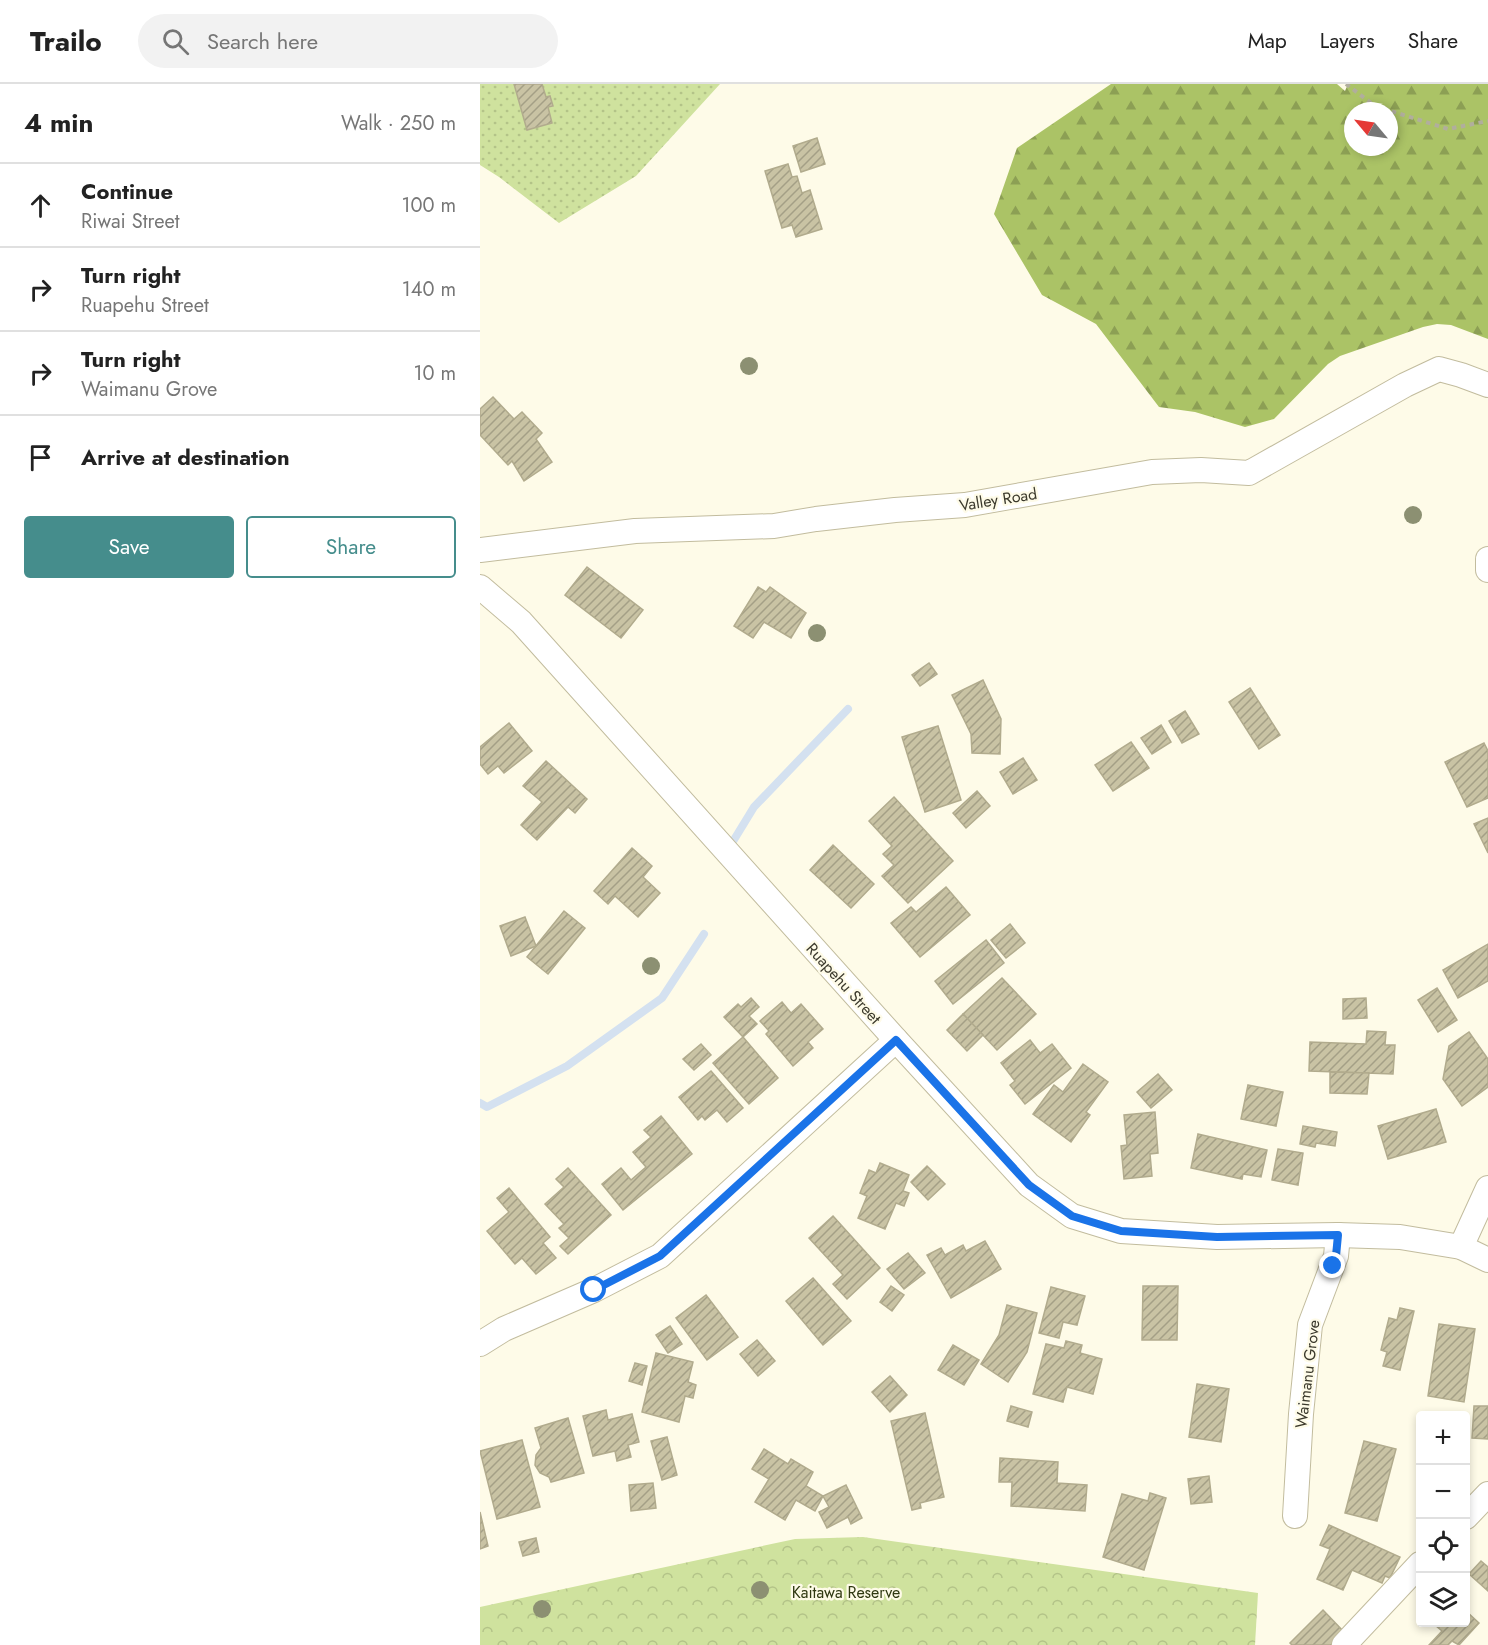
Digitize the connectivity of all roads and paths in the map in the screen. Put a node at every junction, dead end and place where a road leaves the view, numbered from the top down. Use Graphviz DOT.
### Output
graph roads {
  1 [pos="1346,84"];
  2 [pos="1488,121"];
  3 [pos="1488,385"];
  4 [pos="480,550"];
  5 [pos="1488,559"];
  6 [pos="1488,570"];
  7 [pos="480,586"];
  8 [pos="896,1040"];
  9 [pos="1488,1188"];
  10 [pos="1338,1235"];
  11 [pos="1461,1247"];
  12 [pos="1488,1260"];
  13 [pos="480,1344"];
  14 [pos="1488,1494"];
  15 [pos="1470,1513"];
  16 [pos="1295,1516"];
  17 [pos="1416,1568"];
  18 [pos="1344,1645"];
  1 -- 2 [label="path"];
  3 -- 4 [label="street, Valley Road"];
  5 -- 6 [label="street"];
  7 -- 8 [label="street, Ruapehu Street"];
  8 -- 10 [label="street, Ruapehu Street"];
  8 -- 13 [label="street"];
  9 -- 11 [label="street"];
  10 -- 11 [label="street, Ruapehu Street"];
  10 -- 16 [label="street, Waimanu Grove"];
  11 -- 12 [label="street"];
  14 -- 15 [label="street"];
  17 -- 18 [label="street"];
}
